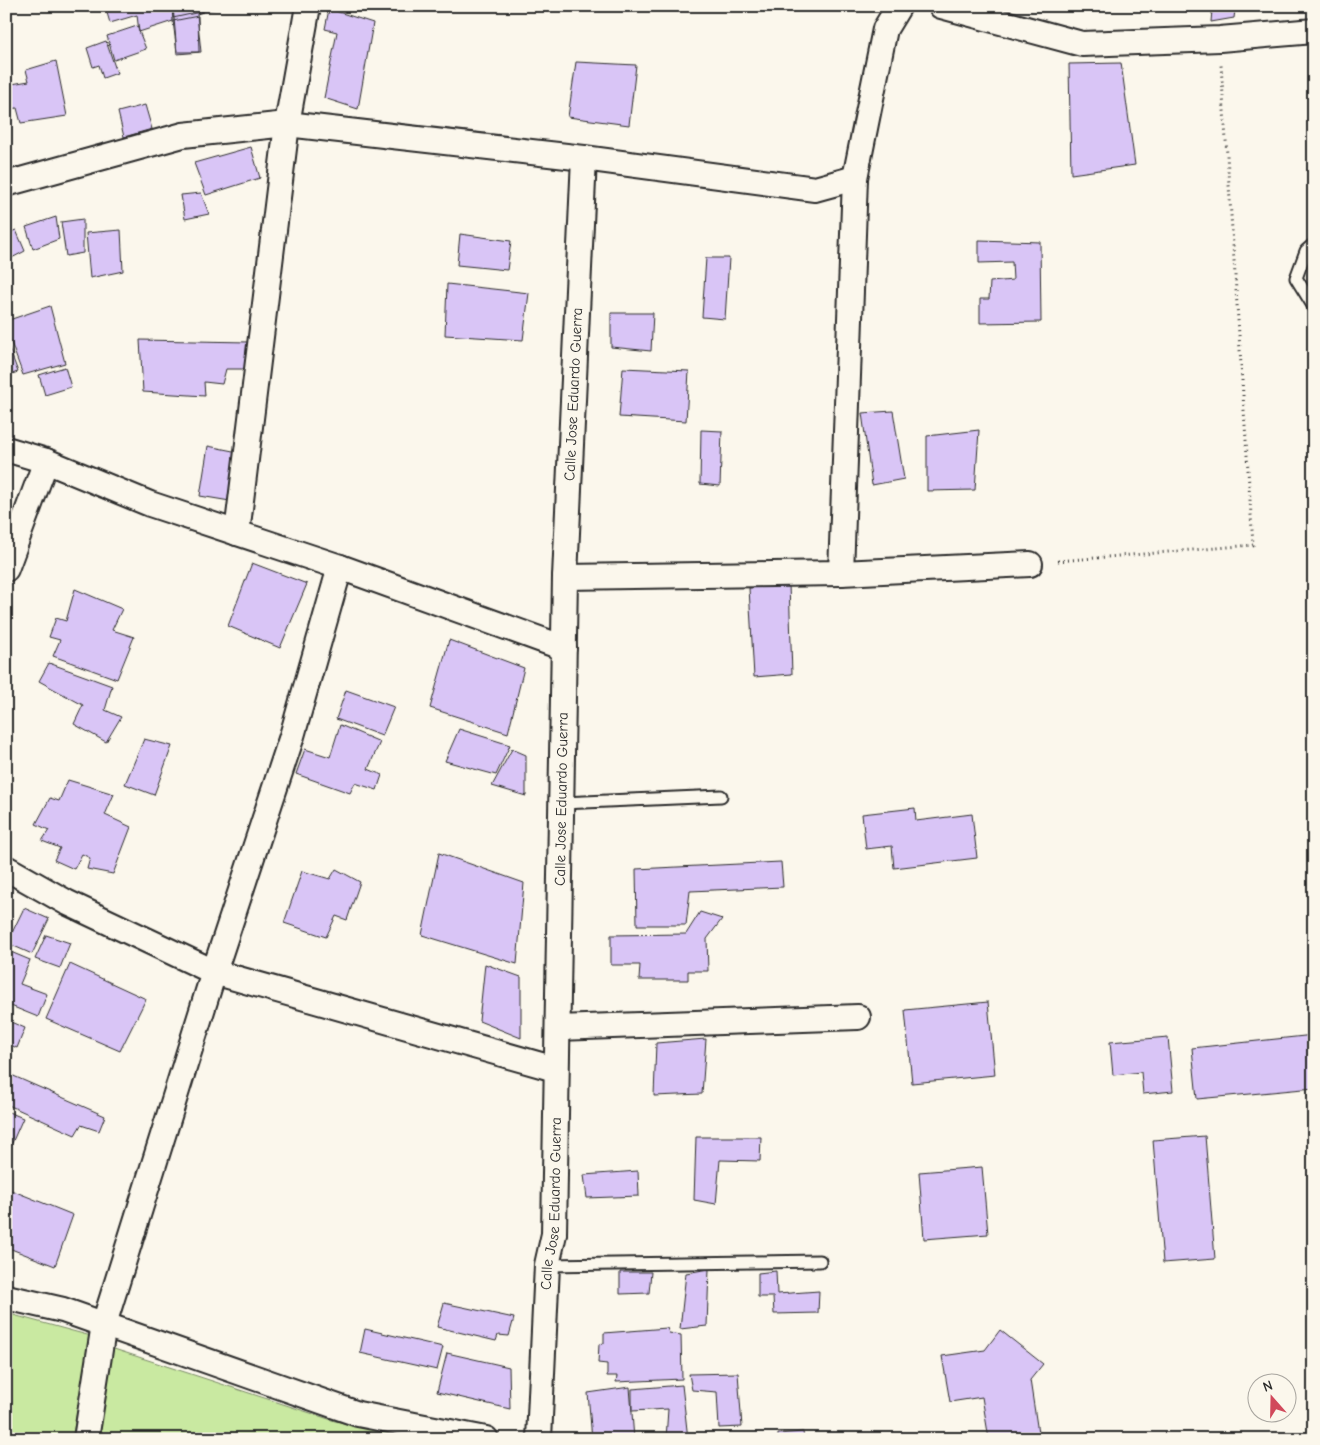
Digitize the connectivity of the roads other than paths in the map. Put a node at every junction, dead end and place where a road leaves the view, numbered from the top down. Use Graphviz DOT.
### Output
graph roads {
  1 [pos="308,6"];
  2 [pos="899,6"];
  3 [pos="941,6"];
  4 [pos="1314,31"];
  5 [pos="287,124"];
  6 [pos="584,158"];
  7 [pos="855,178"];
  8 [pos="6,184"];
  9 [pos="1314,244"];
  10 [pos="1314,307"];
  11 [pos="6,449"];
  12 [pos="46,461"];
  13 [pos="237,533"];
  14 [pos="1030,564"];
  15 [pos="340,567"];
  16 [pos="6,569"];
  17 [pos="841,573"];
  18 [pos="565,577"];
  19 [pos="564,648"];
  20 [pos="721,796"];
  21 [pos="562,803"];
  22 [pos="6,868"];
  23 [pos="214,972"];
  24 [pos="858,1017"];
  25 [pos="558,1028"];
  26 [pos="555,1069"];
  27 [pos="820,1260"];
  28 [pos="547,1265"];
  29 [pos="6,1297"];
  30 [pos="104,1324"];
  31 [pos="86,1439"];
  32 [pos="486,1439"];
  33 [pos="539,1439"];
  1 -- 5 [label="street"];
  2 -- 7 [label="street"];
  3 -- 4 [label="street"];
  5 -- 6 [label="street"];
  5 -- 8 [label="street"];
  5 -- 13 [label="street"];
  6 -- 7 [label="street"];
  6 -- 18 [label="street, Calle Jose Eduardo Guerra"];
  7 -- 17 [label="street"];
  9 -- 10 [label="lane"];
  11 -- 12 [label="street"];
  12 -- 13 [label="street"];
  12 -- 16 [label="street"];
  13 -- 15 [label="street"];
  14 -- 17 [label="street"];
  15 -- 19 [label="street"];
  15 -- 23 [label="street"];
  17 -- 18 [label="street"];
  18 -- 19 [label="street, Calle Jose Eduardo Guerra"];
  19 -- 21 [label="street, Calle Jose Eduardo Guerra"];
  20 -- 21 [label="lane"];
  21 -- 25 [label="street, Calle Jose Eduardo Guerra"];
  22 -- 23 [label="street"];
  23 -- 26 [label="street"];
  23 -- 30 [label="street"];
  24 -- 25 [label="street"];
  25 -- 26 [label="street, Calle Jose Eduardo Guerra"];
  26 -- 28 [label="street, Calle Jose Eduardo Guerra"];
  27 -- 28 [label="lane"];
  28 -- 33 [label="street, Calle Jose Eduardo Guerra"];
  29 -- 30 [label="street"];
  30 -- 31 [label="street"];
  30 -- 32 [label="street"];
}
